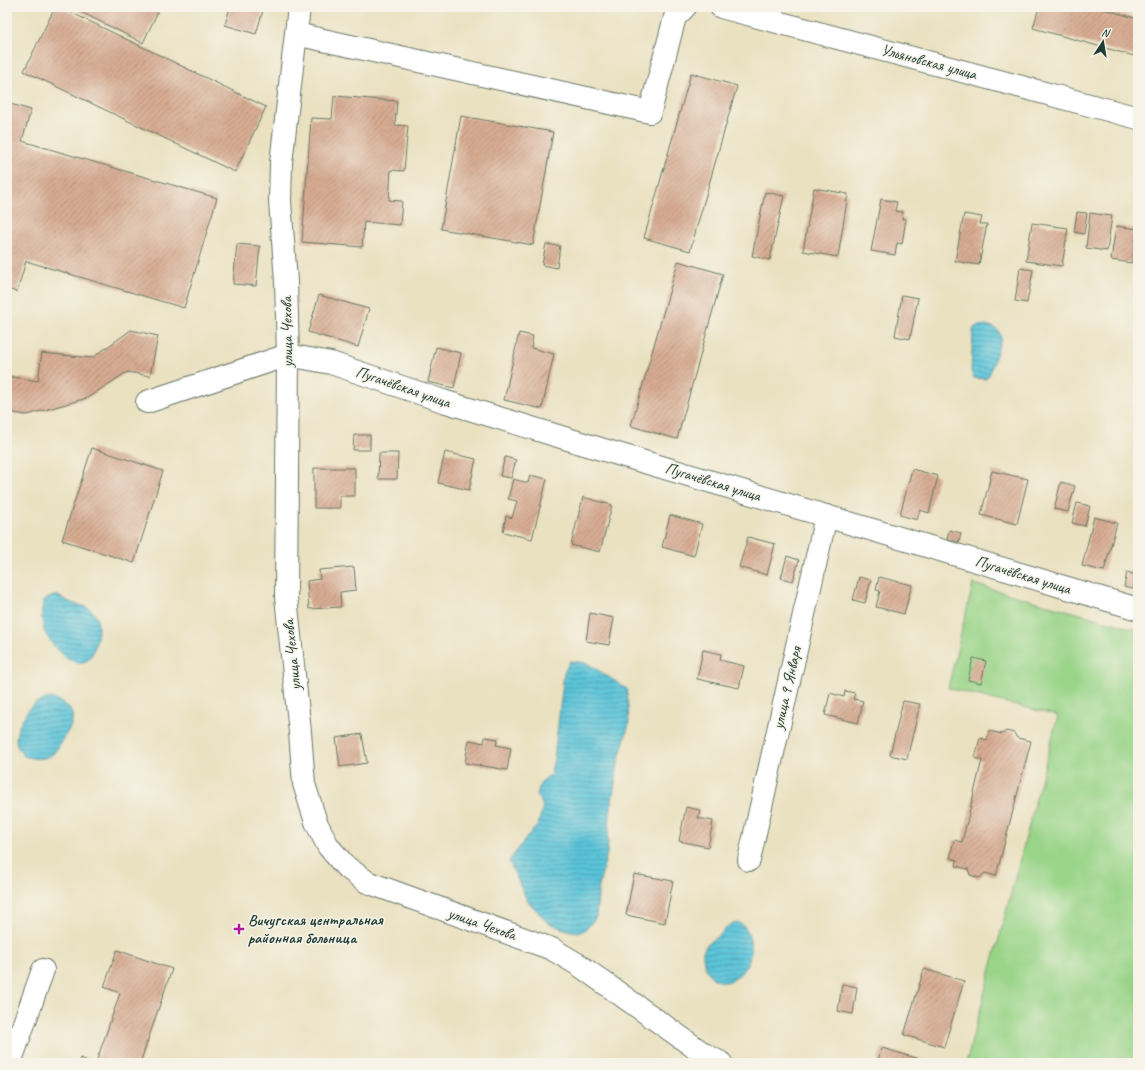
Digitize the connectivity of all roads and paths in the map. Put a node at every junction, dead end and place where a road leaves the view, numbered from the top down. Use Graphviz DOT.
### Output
graph roads {
  1 [pos="299,7"];
  2 [pos="685,7"];
  3 [pos="720,7"];
  4 [pos="296,34"];
  5 [pos="1138,118"];
  6 [pos="288,355"];
  7 [pos="147,402"];
  8 [pos="826,516"];
  9 [pos="1138,609"];
  10 [pos="749,860"];
  11 [pos="43,970"];
  12 [pos="10,1063"];
  13 [pos="721,1063"];
  1 -- 4 [label="street, улица Чехова"];
  2 -- 4 [label="street"];
  3 -- 5 [label="street, Ульяновская улица"];
  4 -- 6 [label="street, улица Чехова"];
  6 -- 7 [label="street"];
  6 -- 8 [label="street, Пугачёвская улица"];
  6 -- 13 [label="street, улица Чехова"];
  8 -- 9 [label="street, Пугачёвская улица"];
  8 -- 10 [label="street, улица 9 Января"];
  11 -- 12 [label="street"];
}
